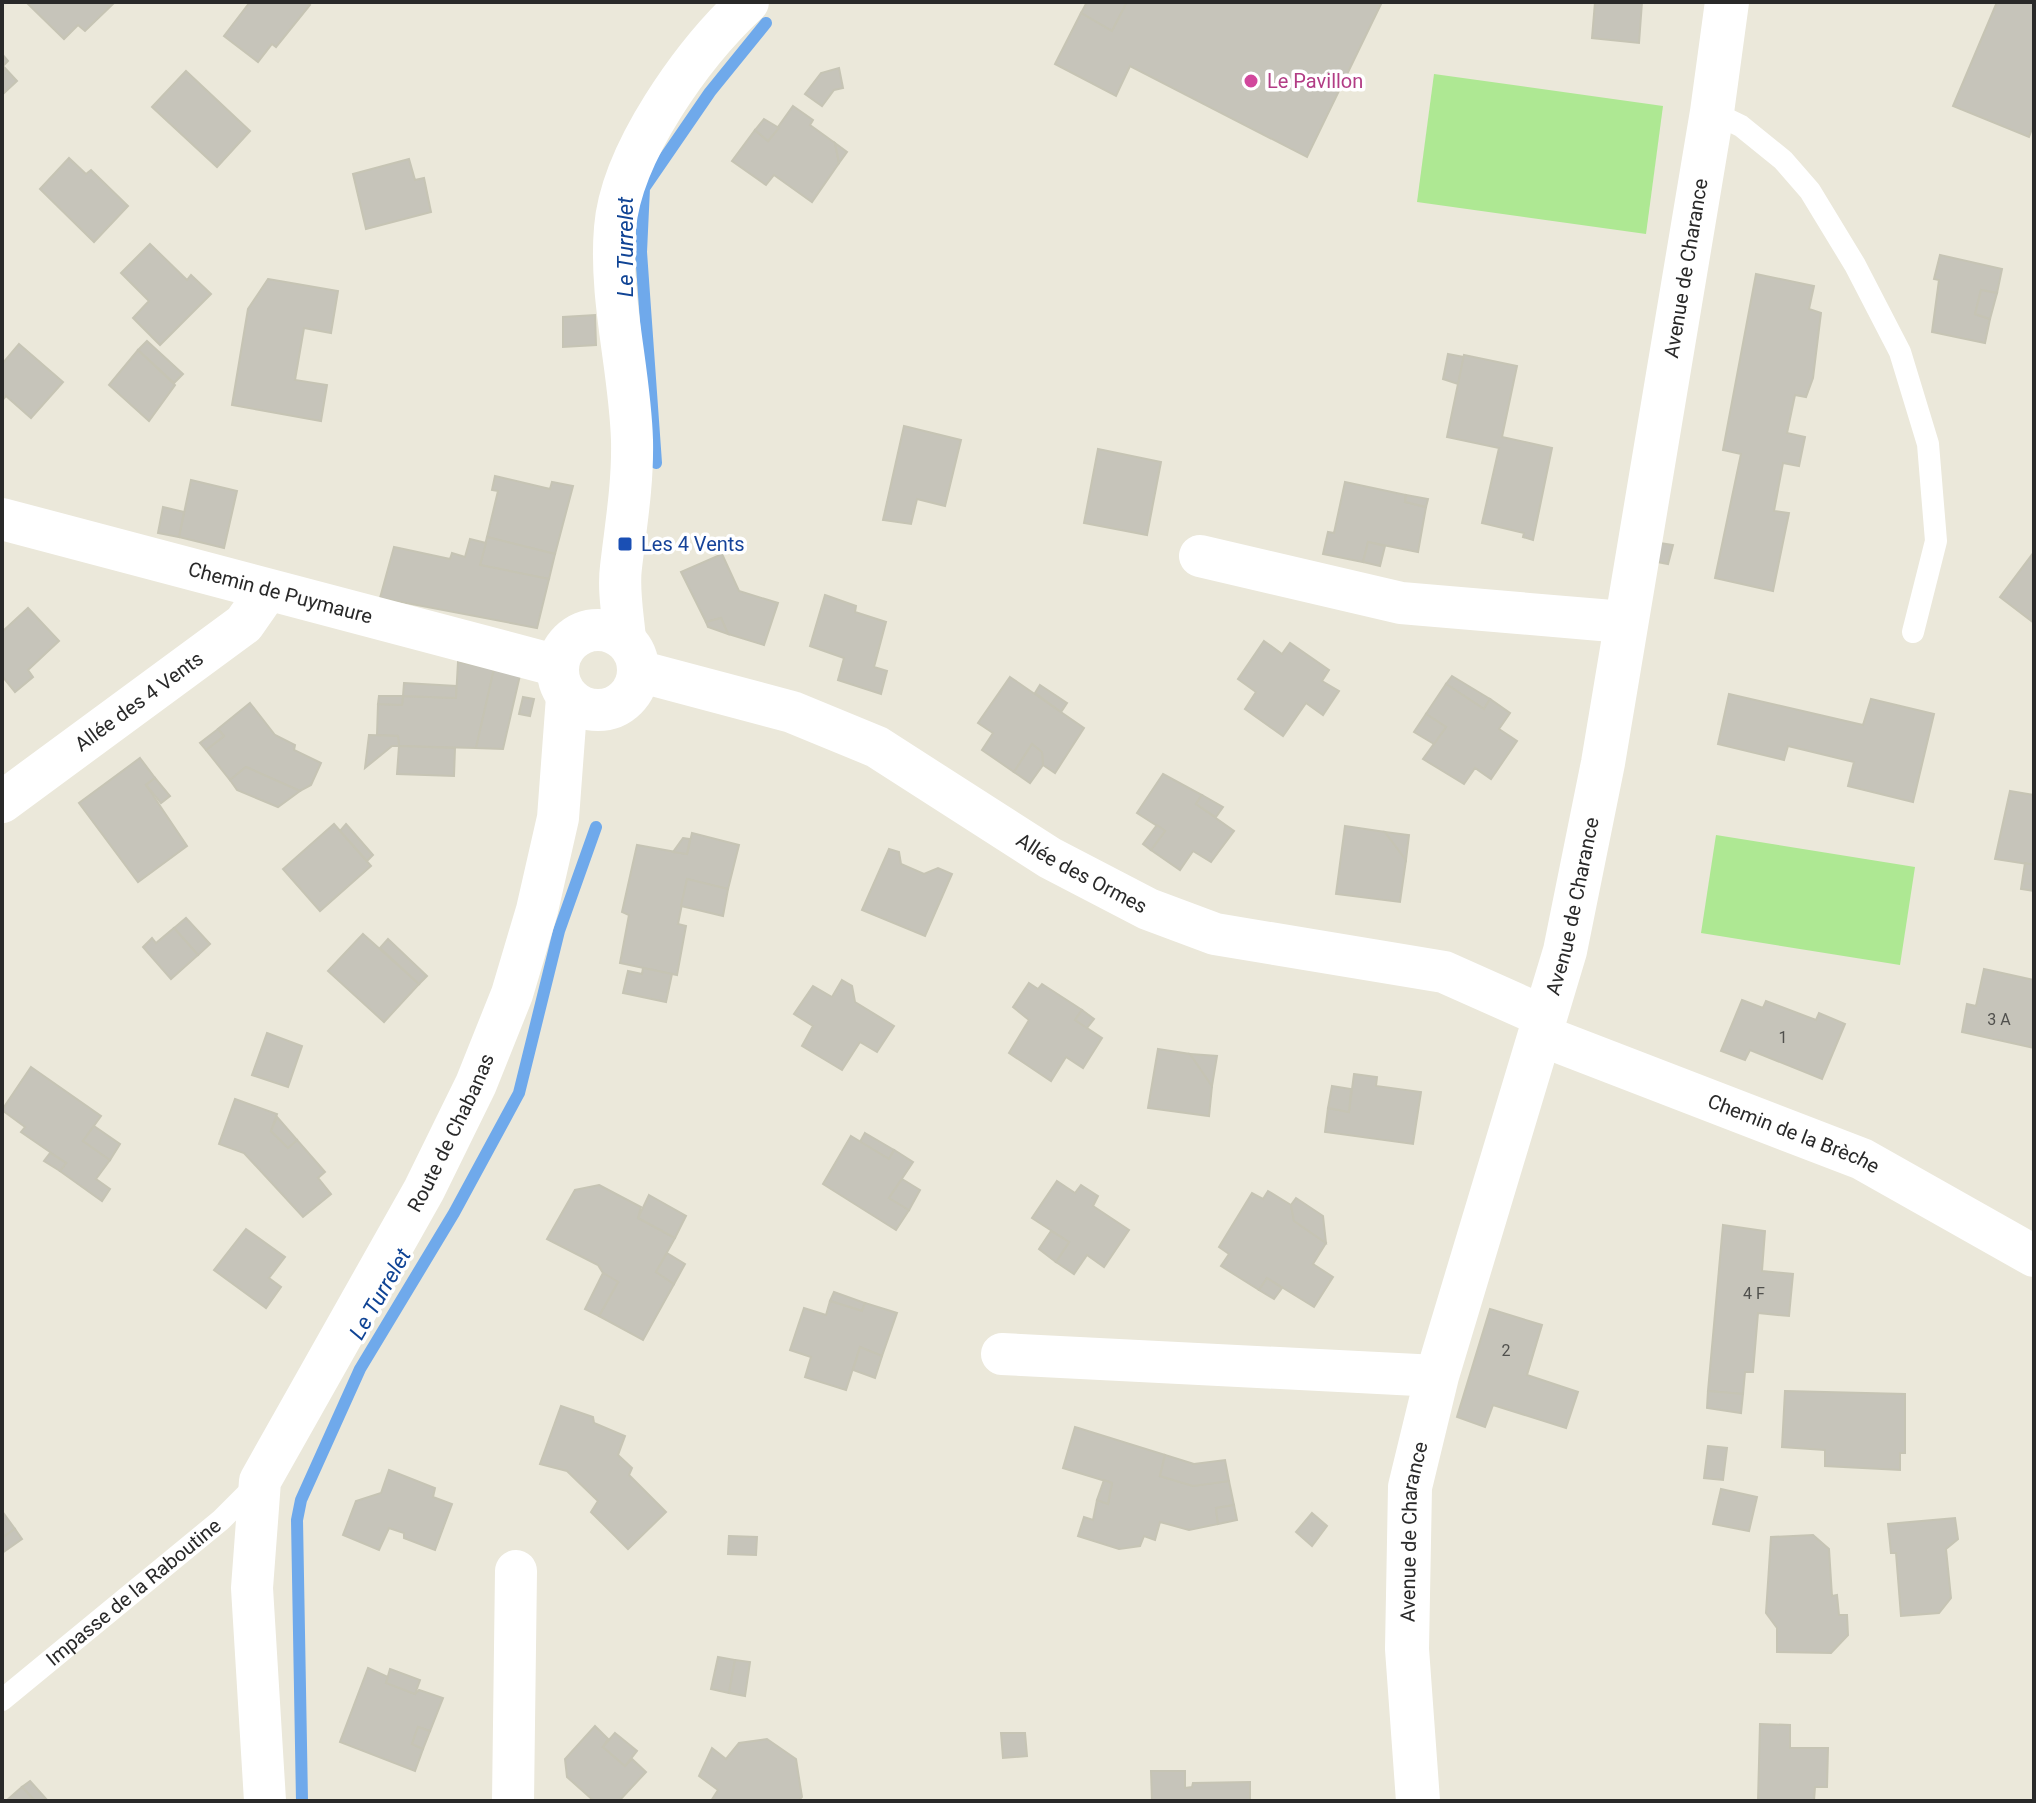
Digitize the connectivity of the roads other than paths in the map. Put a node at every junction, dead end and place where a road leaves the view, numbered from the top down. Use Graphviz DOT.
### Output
graph roads {
  1 [pos="748,2"];
  2 [pos="1727,2"];
  3 [pos="1712,112"];
  4 [pos="2,519"];
  5 [pos="1200,556"];
  6 [pos="267,591"];
  7 [pos="1624,622"];
  8 [pos="1913,632"];
  9 [pos="617,647"];
  10 [pos="576,691"];
  11 [pos="2,802"];
  12 [pos="1543,1026"];
  13 [pos="2034,1256"];
  14 [pos="1002,1354"];
  15 [pos="1437,1376"];
  16 [pos="260,1481"];
  17 [pos="516,1571"];
  18 [pos="2,1700"];
  19 [pos="265,1801"];
  20 [pos="513,1801"];
  21 [pos="1418,1801"];
  1 -- 9 [label="street"];
  2 -- 3 [label="street, Avenue de Charance"];
  3 -- 7 [label="street, Avenue de Charance"];
  3 -- 8 [label="lane"];
  4 -- 6 [label="street, Chemin de Puymaure"];
  5 -- 7 [label="street"];
  6 -- 10 [label="street, Chemin de Puymaure"];
  6 -- 11 [label="street, Allée des 4 Vents"];
  7 -- 12 [label="street, Avenue de Charance"];
  9 -- 10 [label="street"];
  9 -- 10 [label="street"];
  9 -- 12 [label="street, Allée des Ormes"];
  10 -- 16 [label="street, Route de Chabanas"];
  12 -- 13 [label="street, Chemin de la Brèche"];
  12 -- 15 [label="street, Avenue de Charance"];
  14 -- 15 [label="street"];
  15 -- 21 [label="street, Avenue de Charance"];
  16 -- 18 [label="lane, Impasse de la Raboutine"];
  16 -- 19 [label="street, Route de Chabanas"];
  17 -- 20 [label="street"];
}
